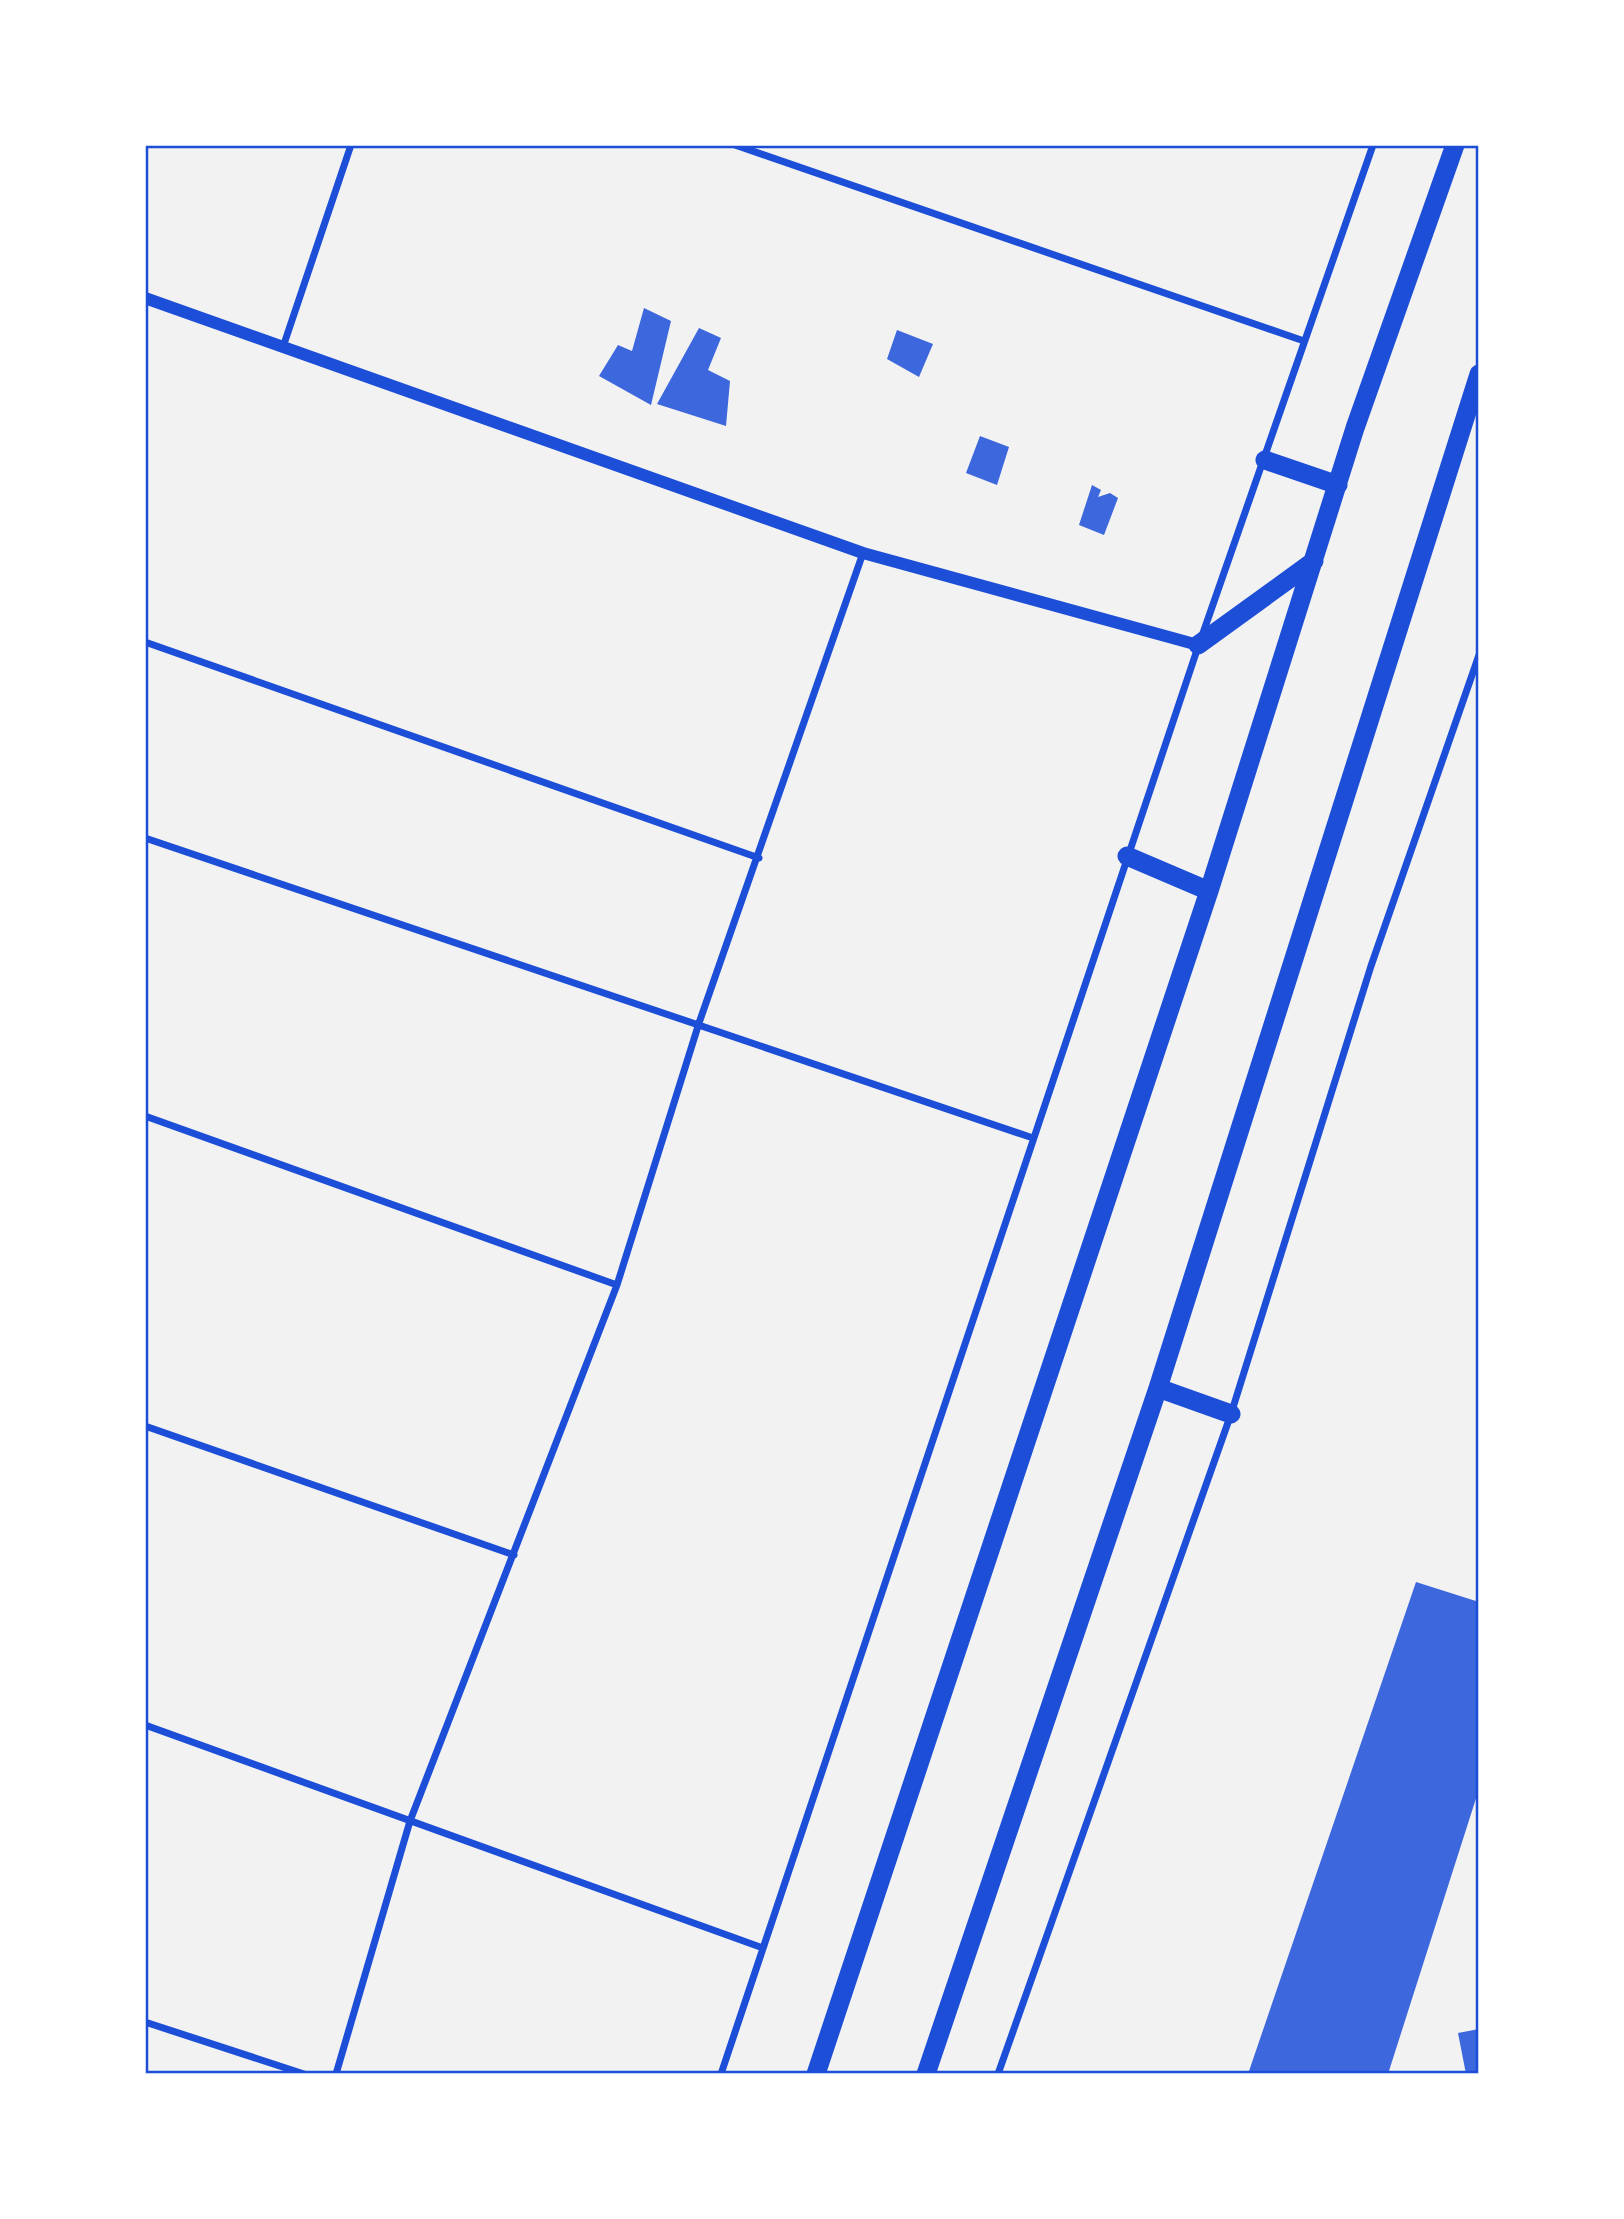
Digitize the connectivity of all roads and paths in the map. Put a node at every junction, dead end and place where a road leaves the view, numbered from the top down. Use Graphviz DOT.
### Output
graph roads {
  1 [pos="351,145"];
  2 [pos="735,145"];
  3 [pos="1373,145"];
  4 [pos="1455,145"];
  5 [pos="145,298"];
  6 [pos="1304,341"];
  7 [pos="284,344"];
  8 [pos="1479,374"];
  9 [pos="1265,460"];
  10 [pos="1338,485"];
  11 [pos="863,553"];
  12 [pos="1314,561"];
  13 [pos="145,642"];
  14 [pos="1198,645"];
  15 [pos="1479,655"];
  16 [pos="145,838"];
  17 [pos="1127,856"];
  18 [pos="759,858"];
  19 [pos="1209,891"];
  20 [pos="699,1023"];
  21 [pos="145,1116"];
  22 [pos="1033,1138"];
  23 [pos="617,1285"];
  24 [pos="1157,1388"];
  25 [pos="1230,1414"];
  26 [pos="145,1426"];
  27 [pos="514,1555"];
  28 [pos="145,1725"];
  29 [pos="410,1821"];
  30 [pos="763,1948"];
  31 [pos="145,2022"];
  32 [pos="304,2074"];
  33 [pos="336,2074"];
  34 [pos="721,2074"];
  35 [pos="816,2074"];
  36 [pos="926,2074"];
  37 [pos="998,2074"];
  1 -- 7 [label="street"];
  2 -- 6 [label="street"];
  3 -- 6 [label="street"];
  4 -- 10 [label="highway"];
  5 -- 7 [label="street"];
  6 -- 9 [label="street"];
  7 -- 11 [label="street"];
  8 -- 24 [label="highway"];
  9 -- 10 [label="highway"];
  9 -- 14 [label="street"];
  10 -- 12 [label="highway"];
  11 -- 14 [label="street"];
  11 -- 18 [label="street"];
  12 -- 14 [label="highway"];
  12 -- 19 [label="highway"];
  13 -- 18 [label="street"];
  14 -- 17 [label="street"];
  15 -- 25 [label="street"];
  16 -- 20 [label="street"];
  17 -- 19 [label="highway"];
  17 -- 22 [label="street"];
  18 -- 20 [label="street"];
  19 -- 35 [label="highway"];
  20 -- 22 [label="street"];
  20 -- 23 [label="street"];
  21 -- 23 [label="street"];
  22 -- 30 [label="street"];
  23 -- 27 [label="street"];
  24 -- 25 [label="highway"];
  24 -- 36 [label="highway"];
  25 -- 37 [label="street"];
  26 -- 27 [label="street"];
  27 -- 29 [label="street"];
  28 -- 29 [label="street"];
  29 -- 30 [label="street"];
  29 -- 33 [label="street"];
  30 -- 34 [label="street"];
  31 -- 32 [label="street"];
}
